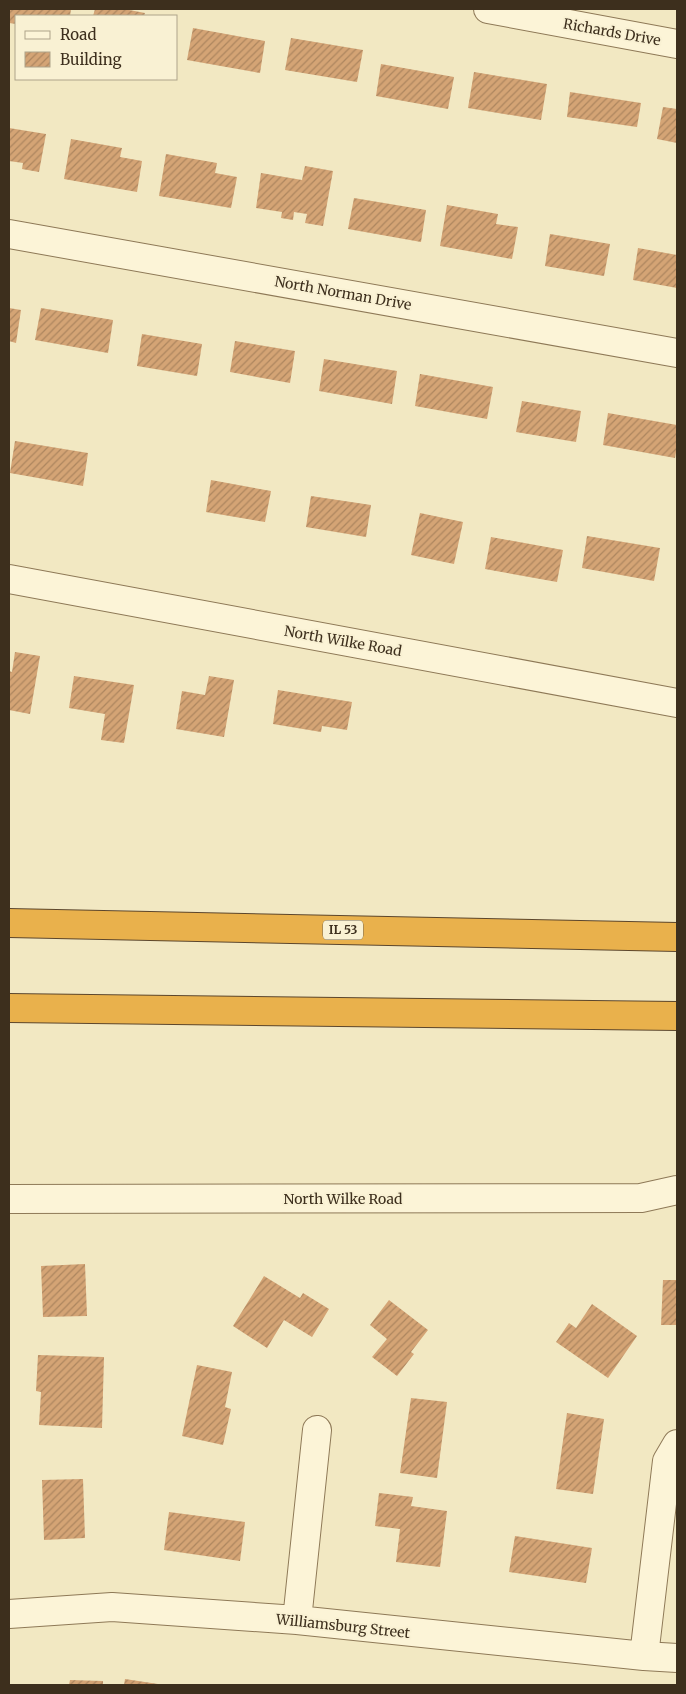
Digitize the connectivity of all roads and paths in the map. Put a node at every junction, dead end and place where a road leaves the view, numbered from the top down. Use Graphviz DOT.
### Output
graph roads {
  1 [pos="488,9"];
  2 [pos="677,44"];
  3 [pos="9,234"];
  4 [pos="677,353"];
  5 [pos="9,579"];
  6 [pos="677,702"];
  7 [pos="9,923"];
  8 [pos="677,937"];
  9 [pos="9,1008"];
  10 [pos="677,1016"];
  11 [pos="677,1190"];
  12 [pos="9,1200"];
  13 [pos="317,1430"];
  14 [pos="677,1444"];
  15 [pos="9,1614"];
  16 [pos="297,1620"];
  17 [pos="644,1656"];
  18 [pos="677,1658"];
  1 -- 2 [label="street, Richards Drive"];
  3 -- 4 [label="street, North Norman Drive"];
  5 -- 6 [label="street, North Wilke Road"];
  7 -- 8 [label="highway, IL 53"];
  9 -- 10 [label="highway"];
  11 -- 12 [label="street, North Wilke Road"];
  13 -- 16 [label="street"];
  14 -- 17 [label="street"];
  15 -- 16 [label="street, Williamsburg Street"];
  16 -- 17 [label="street, Williamsburg Street"];
  17 -- 18 [label="street, Williamsburg Street"];
}
